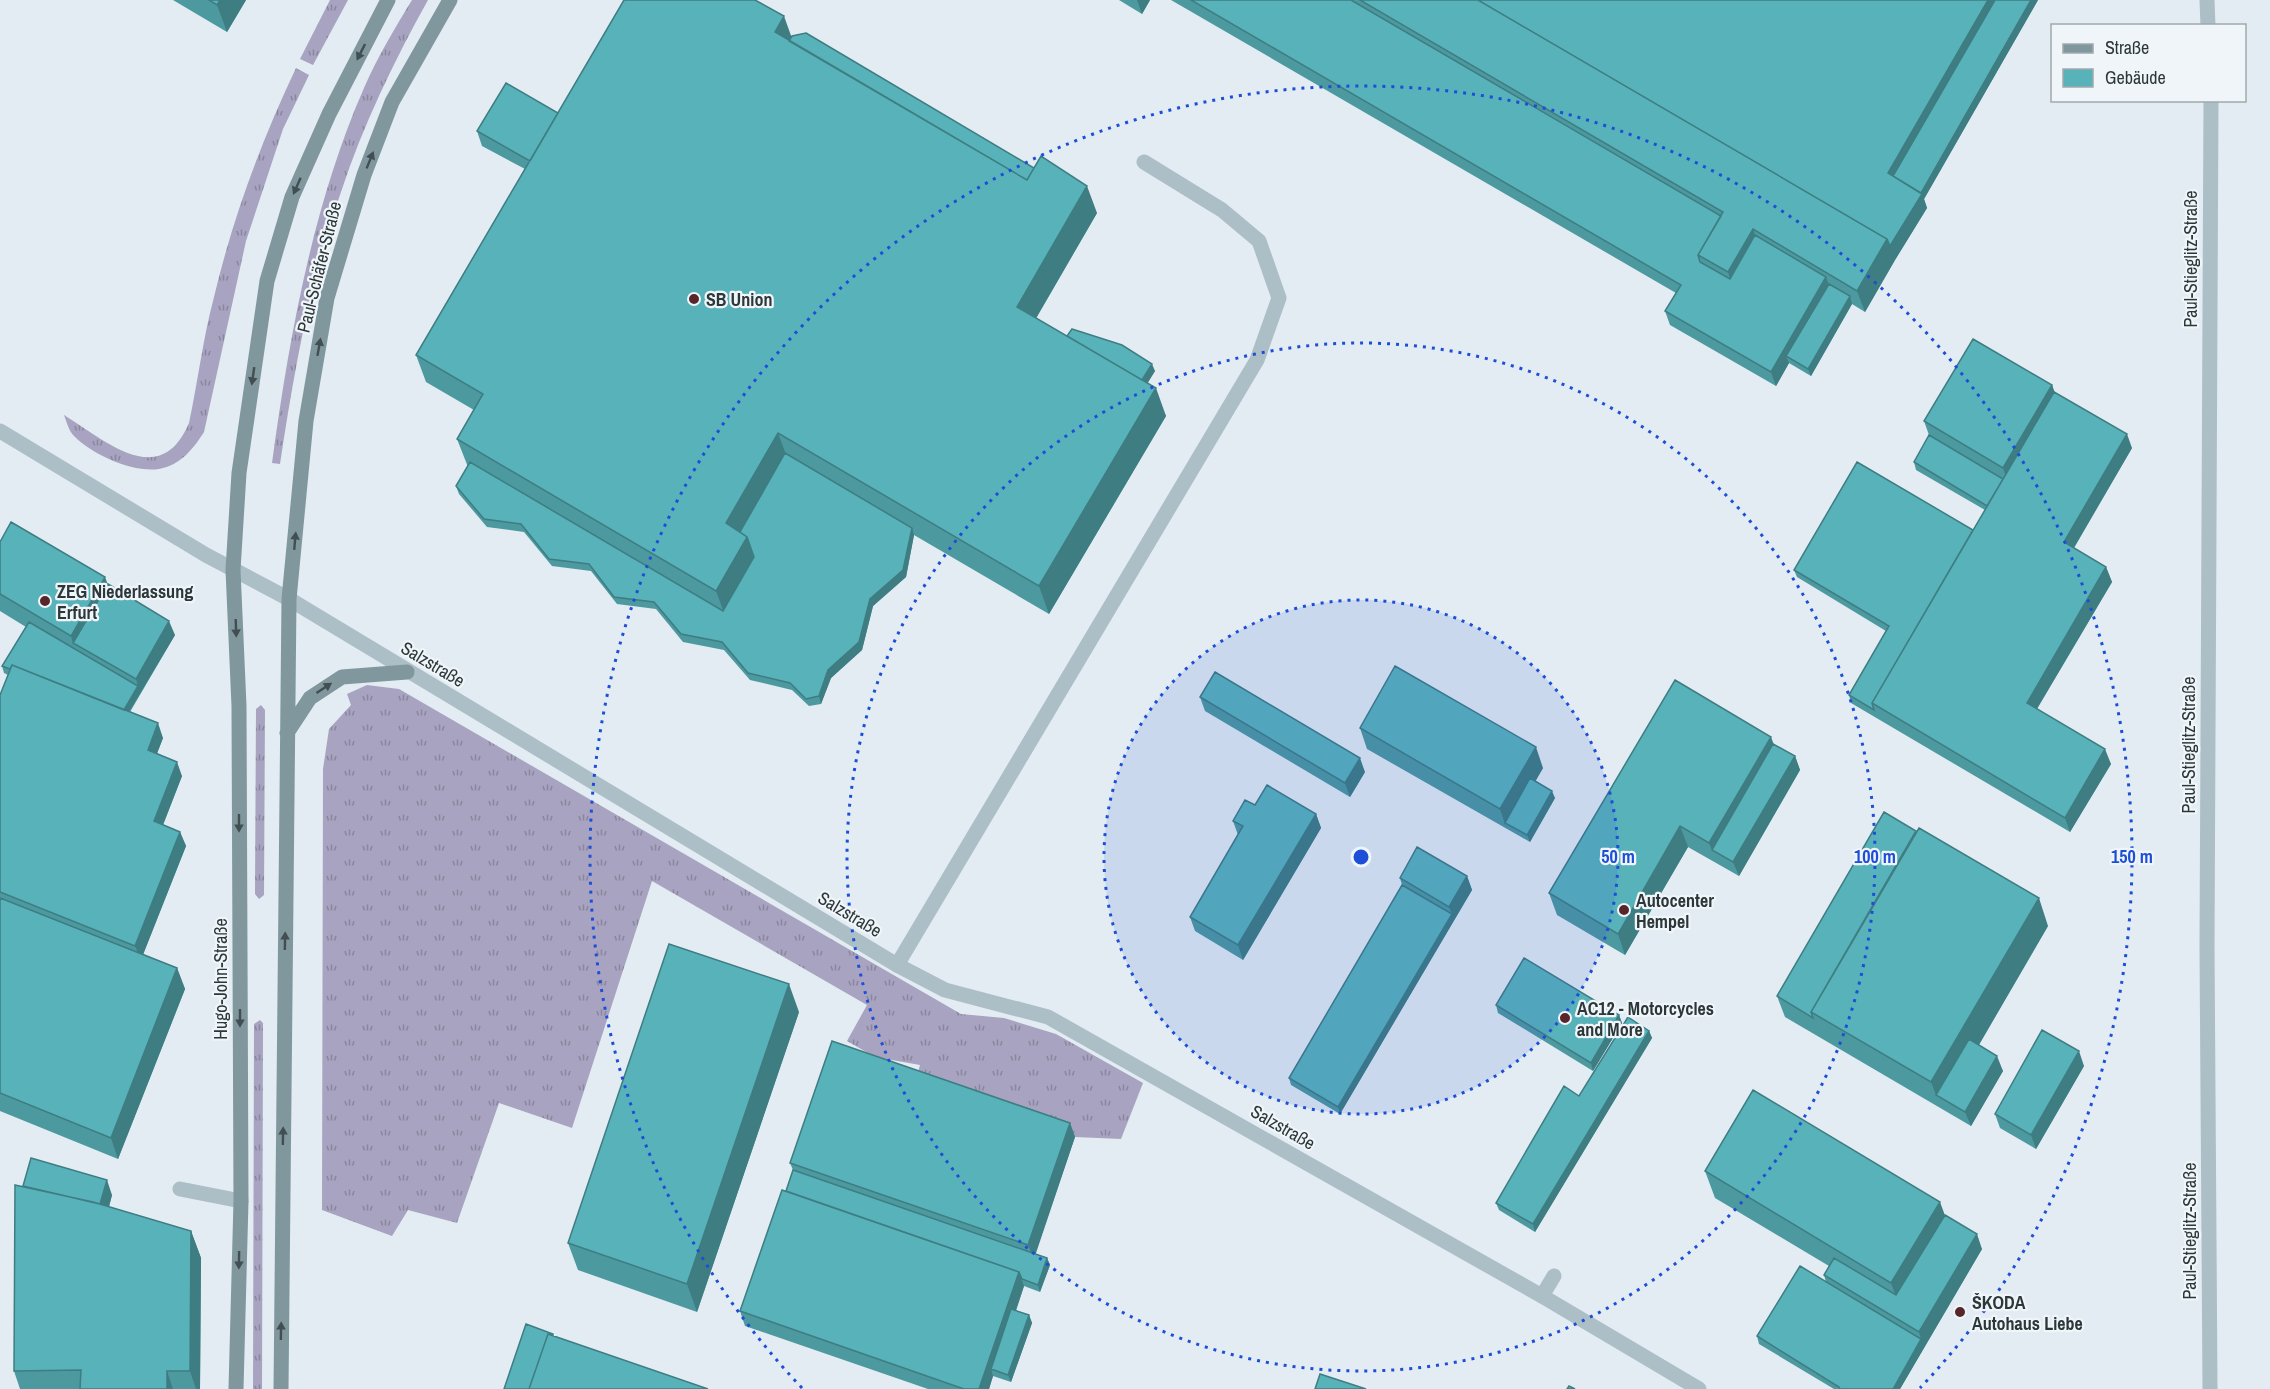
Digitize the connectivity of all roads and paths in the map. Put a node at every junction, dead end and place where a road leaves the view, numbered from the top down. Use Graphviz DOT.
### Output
graph roads {
  1 [pos="388,0"];
  2 [pos="450,0"];
  3 [pos="2207,0"];
  4 [pos="2208,24"];
  5 [pos="2211,102"];
  6 [pos="1144,162"];
  7 [pos="0,431"];
  8 [pos="233,570"];
  9 [pos="289,599"];
  10 [pos="407,672"];
  11 [pos="287,733"];
  12 [pos="897,965"];
  13 [pos="180,1189"];
  14 [pos="241,1201"];
  15 [pos="1554,1276"];
  16 [pos="1542,1296"];
  17 [pos="236,1389"];
  18 [pos="281,1389"];
  19 [pos="1699,1389"];
  20 [pos="2210,1389"];
  1 -- 8 [label="main road, one-way"];
  9 -- 2 [label="main road, Paul-Schäfer-Straße, one-way"];
  3 -- 4 [label="street"];
  5 -- 20 [label="street, Paul-Stieglitz-Straße"];
  6 -- 12 [label="street"];
  7 -- 8 [label="street, Salzstraße"];
  8 -- 9 [label="street, Salzstraße"];
  8 -- 14 [label="main road, Hugo-John-Straße, one-way"];
  9 -- 10 [label="street, Salzstraße"];
  9 -- 11 [label="main road"];
  11 -- 10 [label="main road, one-way"];
  10 -- 12 [label="street, Salzstraße"];
  18 -- 11 [label="main road, one-way"];
  12 -- 16 [label="street, Salzstraße"];
  13 -- 14 [label="street"];
  14 -- 17 [label="main road, Hugo-John-Straße, one-way"];
  15 -- 16 [label="street"];
  16 -- 19 [label="street, Salzstraße"];
}
